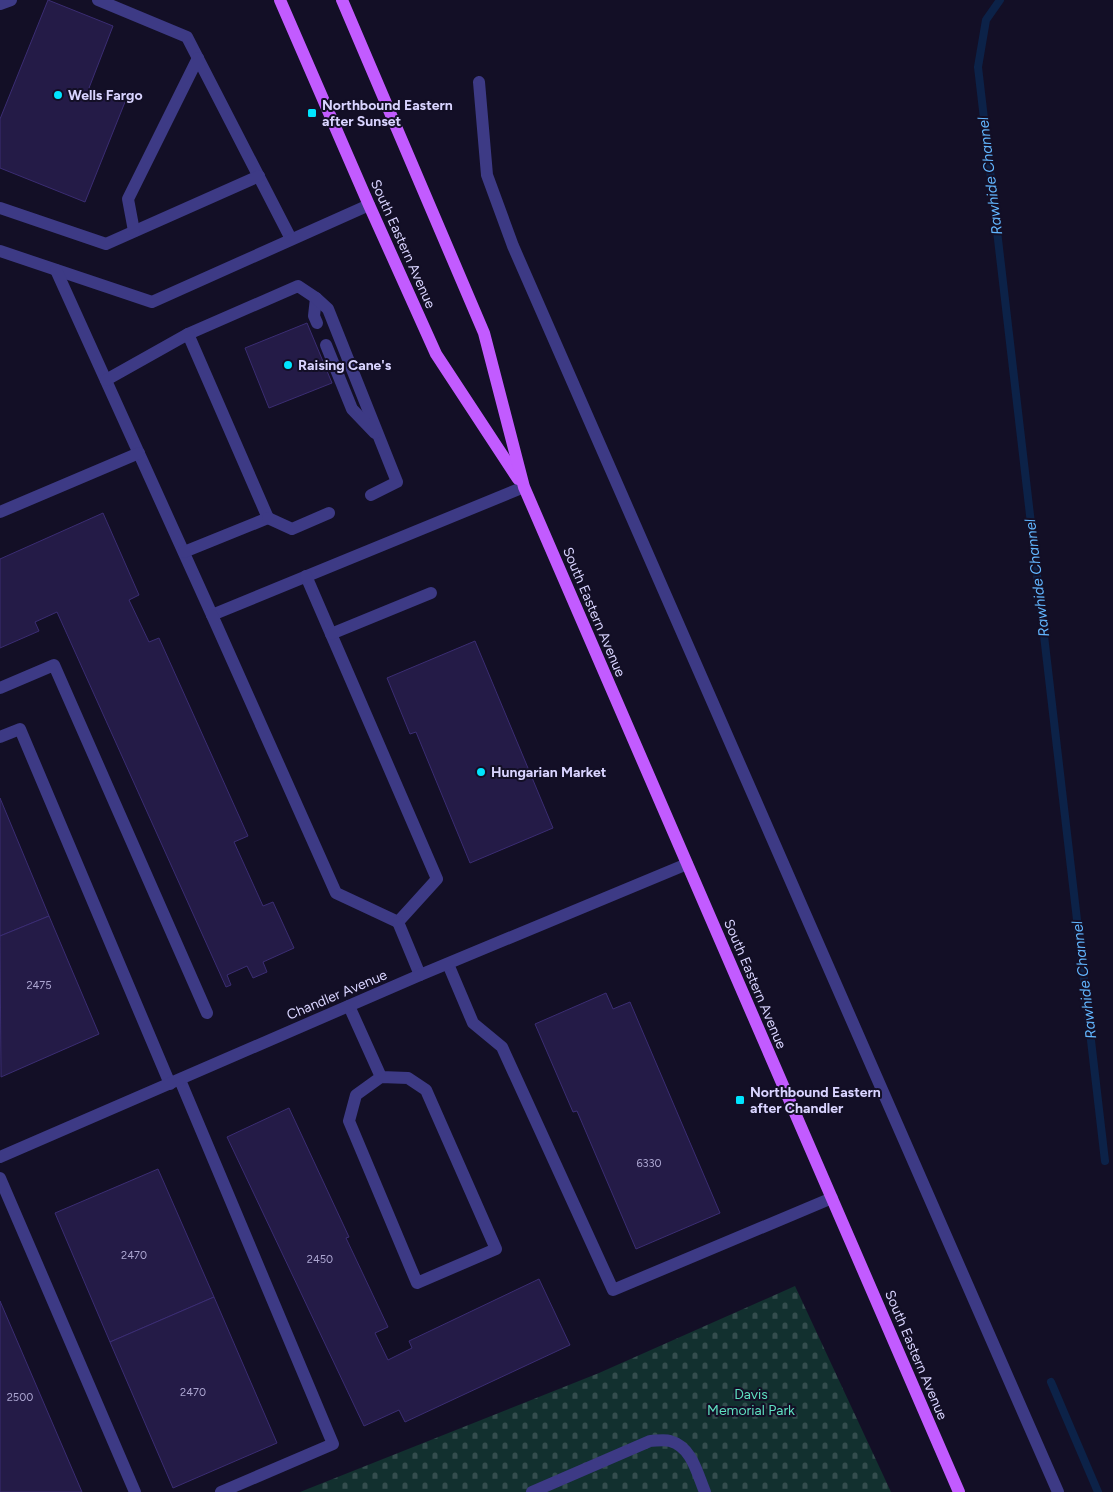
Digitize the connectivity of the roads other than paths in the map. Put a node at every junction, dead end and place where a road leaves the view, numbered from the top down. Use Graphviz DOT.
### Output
graph roads {
  1 [pos="11,0"];
  2 [pos="98,0"];
  3 [pos="280,0"];
  4 [pos="342,0"];
  5 [pos="0,4"];
  6 [pos="198,58"];
  7 [pos="479,82"];
  8 [pos="258,176"];
  9 [pos="368,205"];
  10 [pos="0,208"];
  11 [pos="134,231"];
  12 [pos="291,239"];
  13 [pos="0,251"];
  14 [pos="56,270"];
  15 [pos="316,298"];
  16 [pos="317,323"];
  17 [pos="188,334"];
  18 [pos="326,345"];
  19 [pos="106,380"];
  20 [pos="379,437"];
  21 [pos="139,453"];
  22 [pos="524,487"];
  23 [pos="370,495"];
  24 [pos="0,512"];
  25 [pos="329,513"];
  26 [pos="268,518"];
  27 [pos="184,552"];
  28 [pos="306,576"];
  29 [pos="431,593"];
  30 [pos="212,615"];
  31 [pos="331,634"];
  32 [pos="0,688"];
  33 [pos="0,737"];
  34 [pos="687,864"];
  35 [pos="398,922"];
  36 [pos="448,964"];
  37 [pos="420,976"];
  38 [pos="349,1006"];
  39 [pos="207,1013"];
  40 [pos="381,1077"];
  41 [pos="175,1082"];
  42 [pos="0,1157"];
  43 [pos="0,1178"];
  44 [pos="832,1198"];
  45 [pos="135,1492"];
  46 [pos="221,1492"];
  47 [pos="532,1492"];
  48 [pos="705,1492"];
  49 [pos="959,1492"];
  50 [pos="1058,1492"];
  1 -- 5 [label="street"];
  2 -- 6 [label="street"];
  3 -- 9 [label="main road, South Eastern Avenue"];
  4 -- 22 [label="main road, South Eastern Avenue"];
  6 -- 8 [label="street"];
  6 -- 11 [label="street"];
  7 -- 50 [label="street"];
  8 -- 11 [label="street"];
  8 -- 12 [label="street"];
  9 -- 12 [label="street"];
  9 -- 22 [label="main road, South Eastern Avenue"];
  10 -- 11 [label="street"];
  12 -- 14 [label="street"];
  13 -- 14 [label="street"];
  14 -- 19 [label="street"];
  15 -- 16 [label="street"];
  15 -- 17 [label="street"];
  15 -- 20 [label="street"];
  17 -- 19 [label="street"];
  17 -- 26 [label="street"];
  18 -- 20 [label="street"];
  19 -- 21 [label="street"];
  20 -- 23 [label="street"];
  21 -- 24 [label="street"];
  21 -- 27 [label="street"];
  22 -- 28 [label="street"];
  22 -- 34 [label="main road, South Eastern Avenue"];
  25 -- 26 [label="street"];
  26 -- 27 [label="street"];
  27 -- 30 [label="street"];
  28 -- 30 [label="street"];
  28 -- 31 [label="street"];
  29 -- 31 [label="street"];
  30 -- 35 [label="street"];
  31 -- 35 [label="street"];
  32 -- 39 [label="street"];
  33 -- 41 [label="street"];
  34 -- 36 [label="street, Chandler Avenue"];
  34 -- 44 [label="main road, South Eastern Avenue"];
  35 -- 37 [label="street"];
  36 -- 37 [label="street, Chandler Avenue"];
  36 -- 44 [label="street"];
  37 -- 38 [label="street, Chandler Avenue"];
  38 -- 40 [label="street"];
  38 -- 41 [label="street, Chandler Avenue"];
  40 -- 40 [label="street"];
  41 -- 42 [label="street, Chandler Avenue"];
  41 -- 46 [label="street"];
  43 -- 45 [label="street"];
  44 -- 49 [label="main road, South Eastern Avenue"];
  47 -- 48 [label="street"];
}
